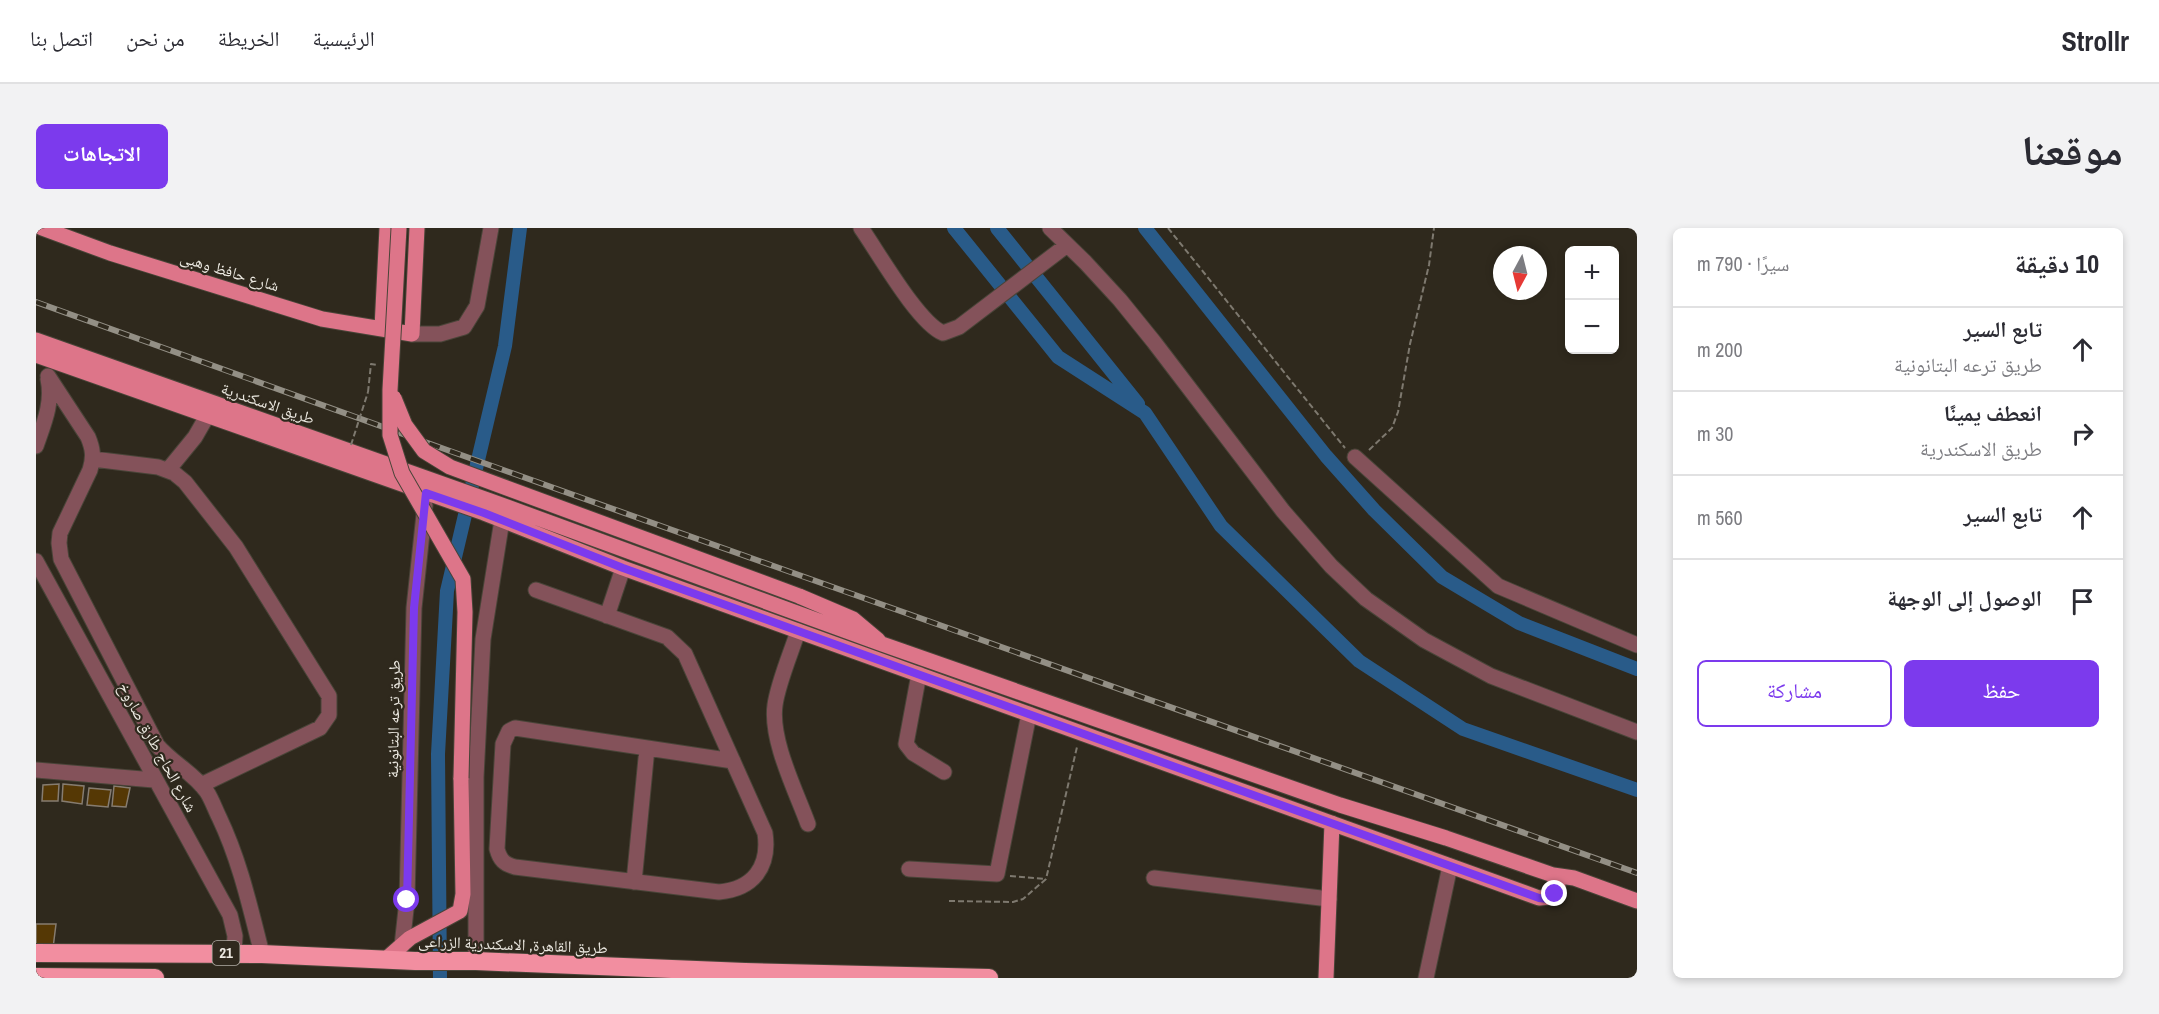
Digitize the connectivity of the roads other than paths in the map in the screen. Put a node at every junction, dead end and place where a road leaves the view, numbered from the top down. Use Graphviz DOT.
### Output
graph roads {
  1 [pos="42,228"];
  2 [pos="387,228"];
  3 [pos="399,228"];
  4 [pos="417,228"];
  5 [pos="491,228"];
  6 [pos="861,228"];
  7 [pos="1050,228"];
  8 [pos="1067,245"];
  9 [pos="382,328"];
  10 [pos="412,334"];
  11 [pos="36,340"];
  12 [pos="39,356"];
  13 [pos="48,376"];
  14 [pos="390,390"];
  15 [pos="211,410"];
  16 [pos="41,417"];
  17 [pos="36,446"];
  18 [pos="1355,457"];
  19 [pos="93,459"];
  20 [pos="168,470"];
  21 [pos="426,493"];
  22 [pos="452,495"];
  23 [pos="486,506"];
  24 [pos="502,520"];
  25 [pos="36,561"];
  26 [pos="623,568"];
  27 [pos="42,581"];
  28 [pos="536,590"];
  29 [pos="607,616"];
  30 [pos="798,631"];
  31 [pos="882,644"];
  32 [pos="1637,645"];
  33 [pos="919,674"];
  34 [pos="1029,714"];
  35 [pos="1637,732"];
  36 [pos="647,748"];
  37 [pos="733,761"];
  38 [pos="36,770"];
  39 [pos="944,772"];
  40 [pos="154,780"];
  41 [pos="201,784"];
  42 [pos="1332,822"];
  43 [pos="807,824"];
  44 [pos="1450,866"];
  45 [pos="909,869"];
  46 [pos="1553,875"];
  47 [pos="1154,878"];
  48 [pos="634,882"];
  49 [pos="1329,899"];
  50 [pos="1637,901"];
  51 [pos="406,942"];
  52 [pos="36,953"];
  53 [pos="234,953"];
  54 [pos="262,954"];
  55 [pos="385,960"];
  56 [pos="472,961"];
  57 [pos="868,976"];
  58 [pos="36,977"];
  59 [pos="154,978"];
  60 [pos="989,978"];
  61 [pos="1326,978"];
  62 [pos="1426,978"];
  1 -- 9 [label="main road, شارع حافظ وهبى"];
  2 -- 9 [label="main road"];
  3 -- 14 [label="main road, bridge"];
  4 -- 10 [label="main road"];
  5 -- 10 [label="street"];
  6 -- 8 [label="street"];
  7 -- 8 [label="street"];
  8 -- 35 [label="street"];
  9 -- 10 [label="main road, شارع حافظ وهبى"];
  11 -- 15 [label="main road, طريق الاسكندرية"];
  12 -- 13 [label="street"];
  12 -- 15 [label="main road, طريق الاسكندرية"];
  13 -- 16 [label="street"];
  13 -- 19 [label="street"];
  14 -- 31 [label="main road, bridge"];
  14 -- 51 [label="main road, bridge"];
  15 -- 20 [label="street"];
  15 -- 21 [label="main road, طريق الاسكندرية"];
  15 -- 22 [label="main road, طريق الاسكندرية"];
  16 -- 17 [label="street"];
  18 -- 32 [label="street"];
  19 -- 20 [label="street"];
  19 -- 41 [label="street"];
  20 -- 41 [label="street"];
  21 -- 22 [label="main road, طريق الاسكندرية"];
  21 -- 51 [label="street, طريق ترعه البتانونية"];
  22 -- 23 [label="main road, طريق الاسكندرية"];
  23 -- 24 [label="main road"];
  23 -- 31 [label="main road"];
  24 -- 26 [label="main road"];
  24 -- 56 [label="street"];
  25 -- 27 [label="street, شارع الحاج طارق صاروخ"];
  26 -- 29 [label="street"];
  26 -- 30 [label="main road"];
  27 -- 40 [label="street, شارع الحاج طارق صاروخ"];
  28 -- 29 [label="street"];
  29 -- 37 [label="street"];
  30 -- 33 [label="main road"];
  30 -- 43 [label="street"];
  31 -- 46 [label="main road"];
  33 -- 34 [label="main road"];
  33 -- 39 [label="street"];
  34 -- 42 [label="main road"];
  34 -- 45 [label="street"];
  36 -- 37 [label="street"];
  36 -- 48 [label="street"];
  36 -- 48 [label="street"];
  37 -- 48 [label="street"];
  38 -- 40 [label="street"];
  40 -- 53 [label="street, شارع الحاج طارق صاروخ"];
  41 -- 54 [label="street"];
  42 -- 44 [label="main road"];
  42 -- 49 [label="main road"];
  44 -- 46 [label="main road"];
  44 -- 62 [label="street"];
  46 -- 50 [label="main road"];
  47 -- 49 [label="street"];
  49 -- 61 [label="main road"];
  51 -- 55 [label="main road"];
  52 -- 53 [label="highway, طريق القاهرة, الاسكندرية الزراعى / 21"];
  53 -- 54 [label="highway, طريق القاهرة, الاسكندرية الزراعى / 21"];
  54 -- 55 [label="highway, طريق القاهرة, الاسكندرية الزراعى / 21"];
  55 -- 56 [label="highway, طريق القاهرة, الاسكندرية الزراعى / 21"];
  56 -- 57 [label="highway, طريق القاهرة, الاسكندرية الزراعى / 21"];
  57 -- 60 [label="highway, طريق القاهرة, الاسكندرية الزراعى / 21"];
  58 -- 59 [label="highway"];
}
